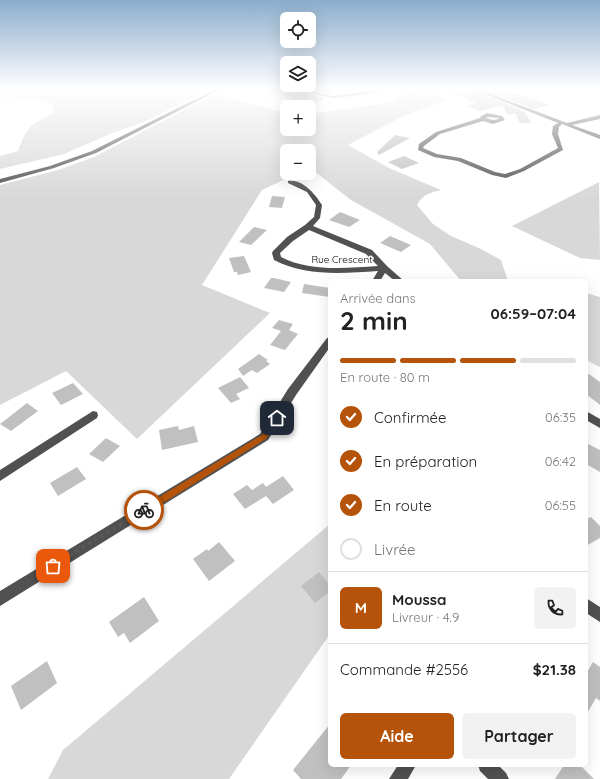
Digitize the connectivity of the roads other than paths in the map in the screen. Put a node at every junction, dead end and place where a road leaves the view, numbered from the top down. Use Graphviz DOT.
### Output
graph roads {
  1 [pos="147,125"];
  2 [pos="463,125"];
  3 [pos="558,125"];
  4 [pos="570,125"];
  5 [pos="600,137"];
  6 [pos="0,181"];
  7 [pos="290,182"];
  8 [pos="308,227"];
  9 [pos="384,268"];
  10 [pos="377,279"];
  11 [pos="398,279"];
  12 [pos="328,343"];
  13 [pos="93,415"];
  14 [pos="588,416"];
  15 [pos="600,424"];
  16 [pos="0,476"];
  17 [pos="0,599"];
  18 [pos="588,606"];
  19 [pos="600,615"];
  20 [pos="407,767"];
  21 [pos="488,767"];
  22 [pos="398,779"];
  23 [pos="500,779"];
  1 -- 6 [label="street"];
  2 -- 3 [label="street"];
  4 -- 5 [label="street"];
  7 -- 8 [label="street, Rue Crescent"];
  8 -- 9 [label="street, Rue Crescent"];
  8 -- 9 [label="street, Rue Crescent"];
  9 -- 10 [label="street"];
  9 -- 11 [label="street, Rue Crescent"];
  12 -- 17 [label="street"];
  13 -- 16 [label="street"];
  14 -- 15 [label="street"];
  18 -- 19 [label="street"];
  20 -- 22 [label="street"];
  21 -- 23 [label="street"];
}
